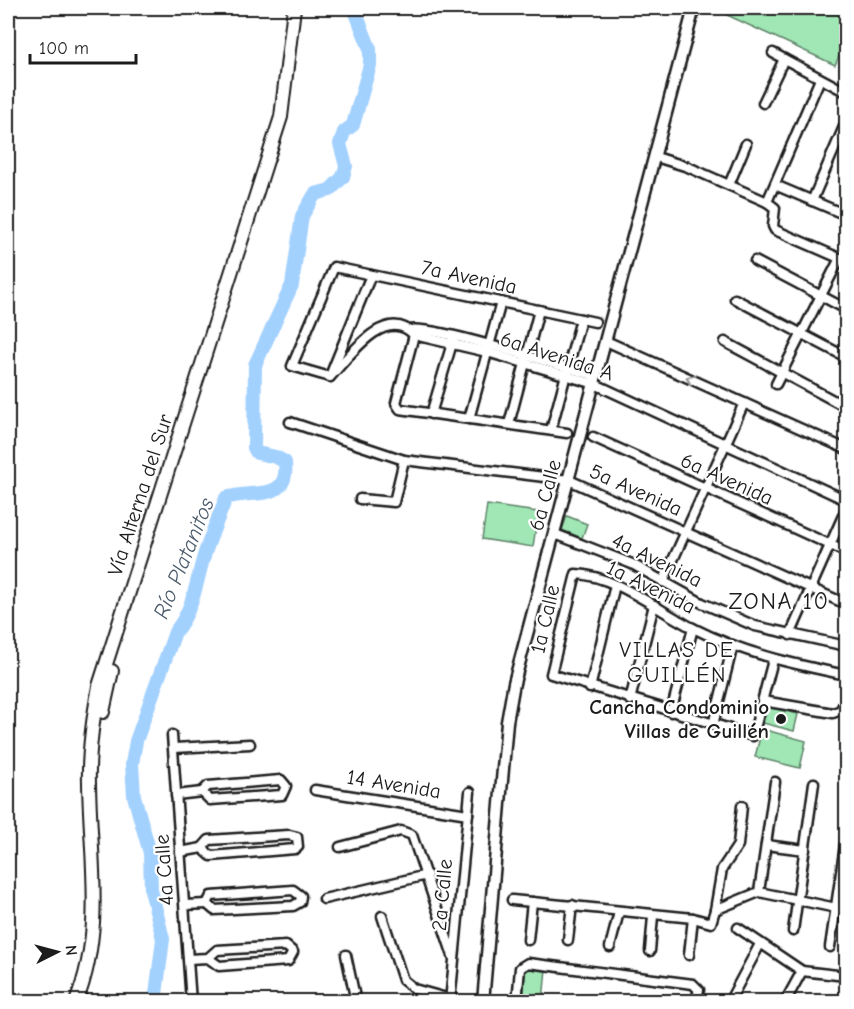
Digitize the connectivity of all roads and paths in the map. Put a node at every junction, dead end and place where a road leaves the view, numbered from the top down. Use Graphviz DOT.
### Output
graph roads {
  1 [pos="294,8"];
  2 [pos="301,8"];
  3 [pos="694,8"];
  4 [pos="773,53"];
  5 [pos="784,59"];
  6 [pos="820,79"];
  7 [pos="846,92"];
  8 [pos="763,103"];
  9 [pos="846,122"];
  10 [pos="746,144"];
  11 [pos="656,157"];
  12 [pos="729,185"];
  13 [pos="775,185"];
  14 [pos="813,201"];
  15 [pos="767,202"];
  16 [pos="846,215"];
  17 [pos="843,259"];
  18 [pos="755,261"];
  19 [pos="371,275"];
  20 [pos="821,296"];
  21 [pos="735,299"];
  22 [pos="501,302"];
  23 [pos="846,309"];
  24 [pos="539,310"];
  25 [pos="581,319"];
  26 [pos="595,322"];
  27 [pos="414,331"];
  28 [pos="802,334"];
  29 [pos="453,340"];
  30 [pos="606,341"];
  31 [pos="725,342"];
  32 [pos="488,349"];
  33 [pos="846,357"];
  34 [pos="526,360"];
  35 [pos="567,371"];
  36 [pos="782,372"];
  37 [pos="330,377"];
  38 [pos="596,380"];
  39 [pos="776,384"];
  40 [pos="744,403"];
  41 [pos="846,407"];
  42 [pos="431,414"];
  43 [pos="470,419"];
  44 [pos="290,422"];
  45 [pos="509,424"];
  46 [pos="551,430"];
  47 [pos="567,434"];
  48 [pos="593,437"];
  49 [pos="724,446"];
  50 [pos="846,449"];
  51 [pos="404,460"];
  52 [pos="569,480"];
  53 [pos="705,489"];
  54 [pos="360,499"];
  55 [pos="846,500"];
  56 [pos="846,509"];
  57 [pos="686,532"];
  58 [pos="555,534"];
  59 [pos="830,545"];
  60 [pos="846,552"];
  61 [pos="576,574"];
  62 [pos="663,582"];
  63 [pos="615,585"];
  64 [pos="811,588"];
  65 [pos="846,604"];
  66 [pos="654,605"];
  67 [pos="693,628"];
  68 [pos="790,635"];
  69 [pos="733,645"];
  70 [pos="846,646"];
  71 [pos="773,660"];
  72 [pos="846,675"];
  73 [pos="590,688"];
  74 [pos="846,698"];
  75 [pos="630,700"];
  76 [pos="763,701"];
  77 [pos="671,712"];
  78 [pos="713,725"];
  79 [pos="172,735"];
  80 [pos="250,744"];
  81 [pos="174,748"];
  82 [pos="775,782"];
  83 [pos="814,783"];
  84 [pos="315,790"];
  85 [pos="202,792"];
  86 [pos="470,792"];
  87 [pos="176,795"];
  88 [pos="742,806"];
  89 [pos="468,814"];
  90 [pos="846,838"];
  91 [pos="766,845"];
  92 [pos="340,847"];
  93 [pos="202,848"];
  94 [pos="805,850"];
  95 [pos="180,852"];
  96 [pos="427,875"];
  97 [pos="759,892"];
  98 [pos="324,899"];
  99 [pos="798,899"];
  100 [pos="512,900"];
  101 [pos="532,902"];
  102 [pos="207,904"];
  103 [pos="185,905"];
  104 [pos="572,905"];
  105 [pos="836,907"];
  106 [pos="715,910"];
  107 [pos="846,910"];
  108 [pos="619,912"];
  109 [pos="382,916"];
  110 [pos="652,916"];
  111 [pos="693,918"];
  112 [pos="738,928"];
  113 [pos="793,931"];
  114 [pos="528,940"];
  115 [pos="568,940"];
  116 [pos="760,944"];
  117 [pos="610,947"];
  118 [pos="830,947"];
  119 [pos="650,951"];
  120 [pos="346,955"];
  121 [pos="688,955"];
  122 [pos="189,958"];
  123 [pos="208,958"];
  124 [pos="454,959"];
  125 [pos="802,971"];
  126 [pos="846,976"];
  127 [pos="450,1000"];
  128 [pos="76,1002"];
  129 [pos="85,1002"];
  130 [pos="191,1002"];
  131 [pos="356,1002"];
  132 [pos="483,1002"];
  133 [pos="517,1002"];
  134 [pos="695,1002"];
  135 [pos="729,1002"];
  136 [pos="785,1002"];
  1 -- 128 [label="highway, Vía Alterna del Sur"];
  2 -- 129 [label="highway, Vía Alterna del Sur"];
  3 -- 11 [label="main road, 6a Calle"];
  4 -- 5 [label="street"];
  5 -- 6 [label="street"];
  5 -- 8 [label="street"];
  6 -- 7 [label="street"];
  6 -- 13 [label="street"];
  9 -- 14 [label="street"];
  10 -- 12 [label="street"];
  11 -- 12 [label="street"];
  11 -- 30 [label="main road, 6a Calle"];
  12 -- 15 [label="street"];
  13 -- 14 [label="street"];
  13 -- 15 [label="street"];
  14 -- 16 [label="street"];
  15 -- 17 [label="street"];
  17 -- 20 [label="street"];
  18 -- 20 [label="street"];
  19 -- 22 [label="street, 7a Avenida"];
  19 -- 37 [label="street"];
  19 -- 37 [label="street, 7a Avenida"];
  20 -- 23 [label="street"];
  20 -- 28 [label="street"];
  21 -- 28 [label="street"];
  22 -- 24 [label="street, 7a Avenida"];
  22 -- 32 [label="street"];
  24 -- 25 [label="street, 7a Avenida"];
  24 -- 34 [label="street"];
  25 -- 26 [label="street, 7a Avenida"];
  25 -- 35 [label="street"];
  27 -- 29 [label="street, 6a Avenida A"];
  27 -- 37 [label="street, 6a Avenida A"];
  27 -- 42 [label="street"];
  28 -- 33 [label="street"];
  28 -- 36 [label="street"];
  29 -- 32 [label="street, 6a Avenida A"];
  29 -- 42 [label="street"];
  30 -- 38 [label="main road, 6a Calle"];
  40 -- 30 [label="street, one-way"];
  31 -- 36 [label="street"];
  32 -- 34 [label="street, 6a Avenida A"];
  32 -- 43 [label="street"];
  34 -- 35 [label="street, 6a Avenida A"];
  34 -- 45 [label="street"];
  35 -- 38 [label="street, 6a Avenida A"];
  35 -- 46 [label="street"];
  36 -- 39 [label="street"];
  36 -- 41 [label="street"];
  38 -- 49 [label="street, 6a Avenida A"];
  38 -- 52 [label="main road, 6a Calle"];
  40 -- 49 [label="street"];
  40 -- 50 [label="street"];
  42 -- 43 [label="street"];
  43 -- 45 [label="street"];
  44 -- 51 [label="street, 5a Avenida"];
  45 -- 46 [label="street"];
  46 -- 47 [label="street"];
  48 -- 53 [label="street, 6a Avenida"];
  49 -- 53 [label="street"];
  49 -- 55 [label="street, 6a Avenida A"];
  51 -- 52 [label="street, 5a Avenida"];
  51 -- 54 [label="street"];
  52 -- 57 [label="street, 5a Avenida"];
  52 -- 58 [label="main road, 6a Calle"];
  53 -- 57 [label="street"];
  53 -- 59 [label="street, 6a Avenida"];
  56 -- 59 [label="street"];
  57 -- 62 [label="street"];
  57 -- 64 [label="street, 5a Avenida"];
  58 -- 62 [label="street, 4a Avenida"];
  58 -- 132 [label="main road, 6a Calle"];
  59 -- 60 [label="street, 6a Avenida"];
  59 -- 64 [label="street"];
  61 -- 63 [label="street, 1a Avenida"];
  61 -- 73 [label="street, 1a Calle"];
  62 -- 68 [label="street, 4a Avenida"];
  63 -- 66 [label="street, 1a Avenida"];
  63 -- 73 [label="street"];
  64 -- 65 [label="street, 5a Avenida"];
  64 -- 68 [label="street"];
  66 -- 67 [label="street, 1a Avenida"];
  66 -- 75 [label="street"];
  67 -- 69 [label="street, 1a Avenida"];
  67 -- 77 [label="street"];
  68 -- 70 [label="street, 4a Avenida"];
  69 -- 71 [label="street, 1a Avenida"];
  69 -- 78 [label="street"];
  71 -- 72 [label="street, 1a Avenida"];
  71 -- 76 [label="street"];
  73 -- 75 [label="street"];
  74 -- 76 [label="street"];
  75 -- 77 [label="street"];
  76 -- 78 [label="street"];
  77 -- 78 [label="street"];
  79 -- 81 [label="street, 4a Calle"];
  80 -- 81 [label="street"];
  81 -- 87 [label="street, 4a Calle"];
  82 -- 91 [label="street"];
  83 -- 94 [label="street"];
  84 -- 89 [label="street, 14 Avenida"];
  85 -- 85 [label="street"];
  85 -- 87 [label="street"];
  86 -- 89 [label="street, 2a Calle"];
  87 -- 95 [label="street, 4a Calle"];
  88 -- 106 [label="street"];
  89 -- 124 [label="street, 2a Calle"];
  90 -- 105 [label="street"];
  91 -- 94 [label="street"];
  91 -- 97 [label="street"];
  92 -- 96 [label="street"];
  93 -- 93 [label="street"];
  93 -- 95 [label="street"];
  94 -- 99 [label="street"];
  95 -- 103 [label="street, 4a Calle"];
  96 -- 98 [label="street"];
  96 -- 124 [label="street"];
  97 -- 99 [label="street"];
  97 -- 106 [label="street"];
  99 -- 105 [label="street"];
  99 -- 113 [label="street"];
  100 -- 101 [label="street"];
  101 -- 104 [label="street"];
  101 -- 114 [label="street"];
  102 -- 102 [label="street"];
  102 -- 103 [label="street"];
  103 -- 122 [label="street, 4a Calle"];
  104 -- 108 [label="street"];
  104 -- 115 [label="street"];
  105 -- 107 [label="street"];
  105 -- 118 [label="street"];
  106 -- 111 [label="street"];
  108 -- 110 [label="street"];
  108 -- 117 [label="street"];
  109 -- 127 [label="street"];
  110 -- 111 [label="street"];
  110 -- 119 [label="street"];
  111 -- 121 [label="street"];
  112 -- 116 [label="street"];
  116 -- 125 [label="street"];
  116 -- 135 [label="street"];
  120 -- 131 [label="street"];
  122 -- 123 [label="street"];
  122 -- 130 [label="street, 4a Calle"];
  123 -- 123 [label="street"];
  124 -- 127 [label="street, 2a Calle"];
  125 -- 126 [label="street"];
  125 -- 136 [label="street"];
  133 -- 134 [label="street"];
}
